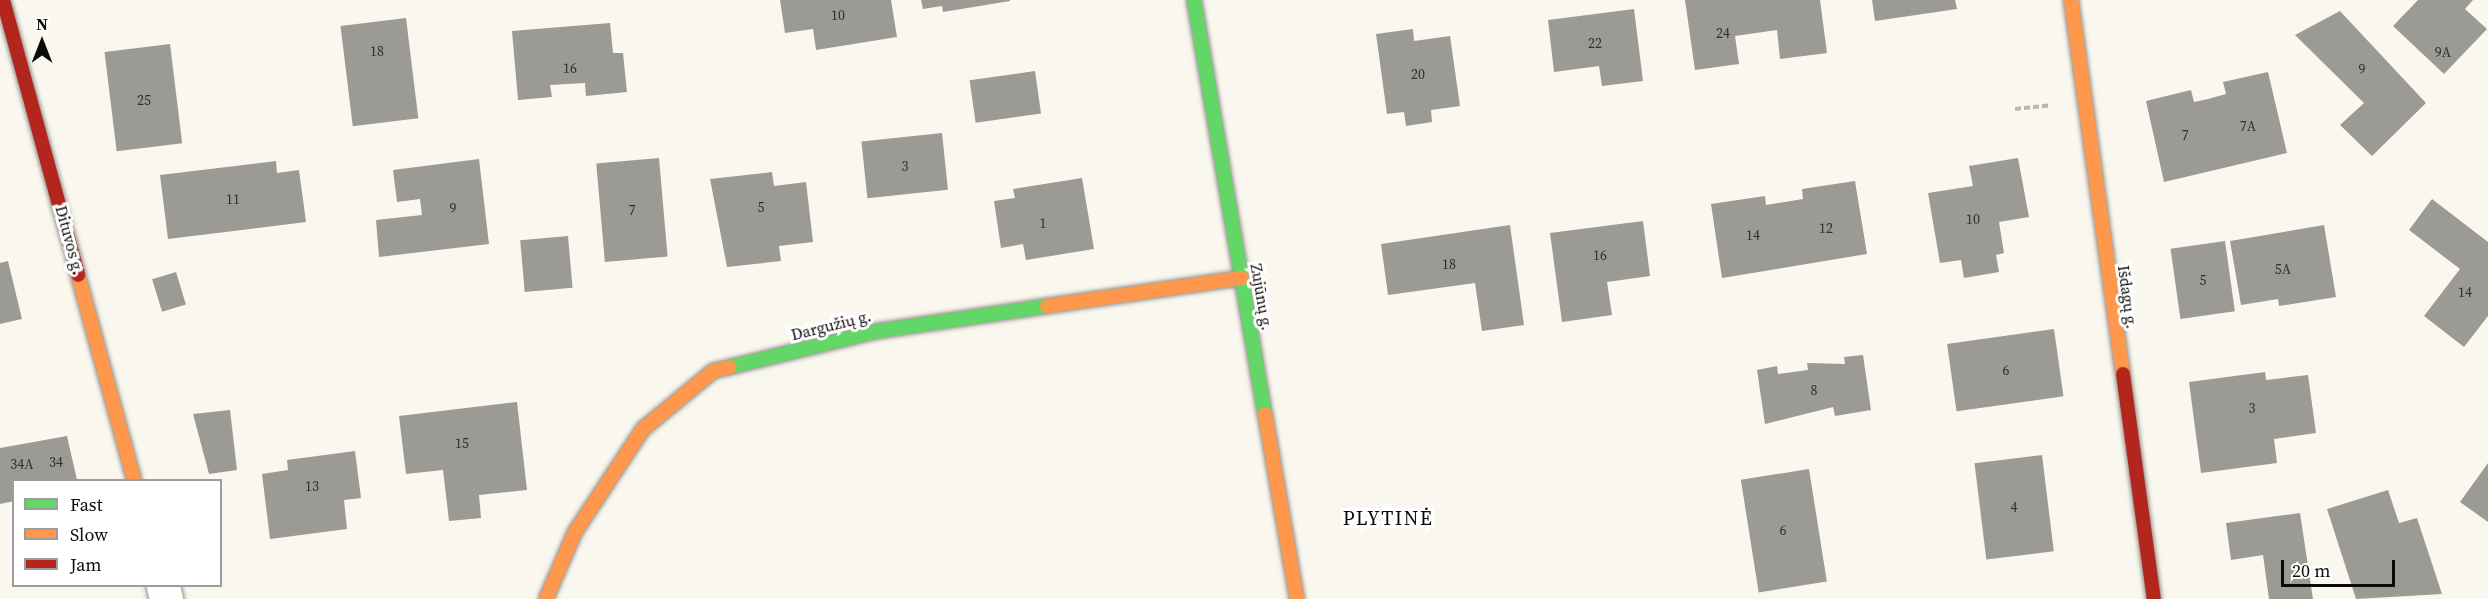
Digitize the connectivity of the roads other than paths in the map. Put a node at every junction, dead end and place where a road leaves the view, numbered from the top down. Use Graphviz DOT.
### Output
graph roads {
  1 [pos="3,0"];
  2 [pos="1194,0"];
  3 [pos="2071,0"];
  4 [pos="1242,278"];
  5 [pos="135,479"];
  6 [pos="546,599"];
  7 [pos="1297,599"];
  8 [pos="2154,599"];
  1 -- 5 [label="street, Dituvos g."];
  2 -- 4 [label="street, Zujūnų g."];
  3 -- 8 [label="street, Išdagų g."];
  4 -- 6 [label="street, Dargužių g."];
  4 -- 7 [label="street, Zujūnų g."];
}
